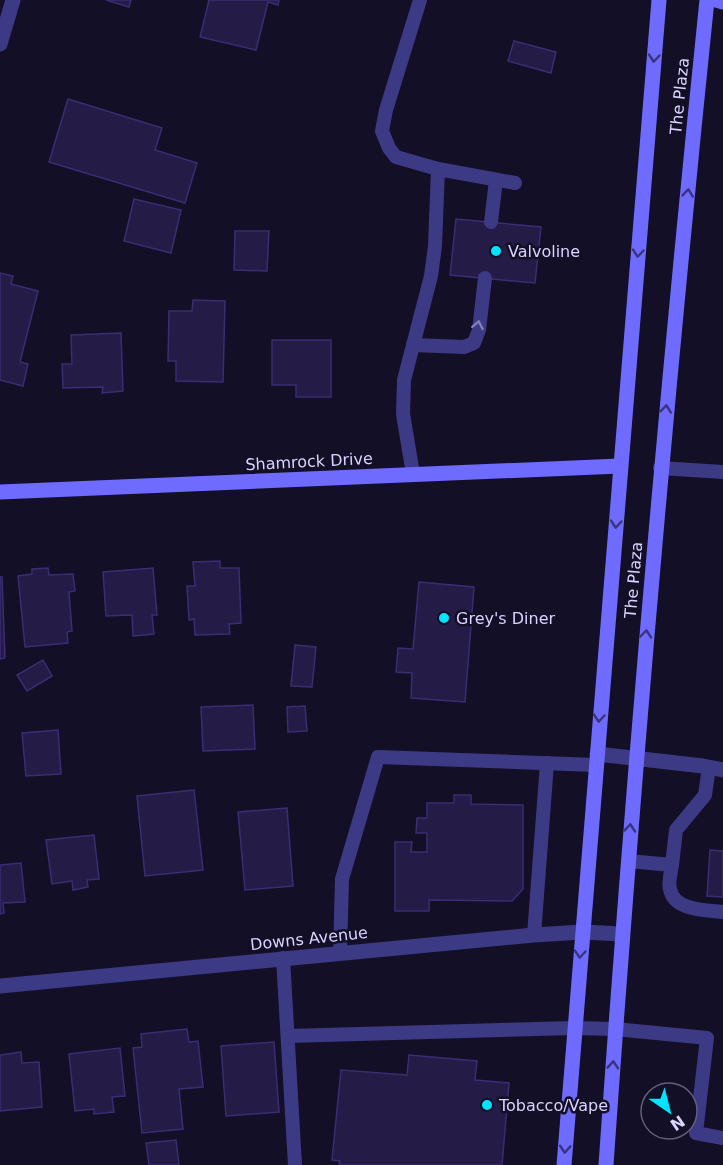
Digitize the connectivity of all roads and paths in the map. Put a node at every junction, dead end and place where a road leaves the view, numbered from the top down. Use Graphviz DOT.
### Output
graph roads {
  1 [pos="13,0"];
  2 [pos="420,0"];
  3 [pos="659,0"];
  4 [pos="707,0"];
  5 [pos="716,0"];
  6 [pos="723,2"];
  7 [pos="0,44"];
  8 [pos="438,169"];
  9 [pos="496,180"];
  10 [pos="515,183"];
  11 [pos="491,222"];
  12 [pos="485,278"];
  13 [pos="413,345"];
  14 [pos="621,466"];
  15 [pos="660,468"];
  16 [pos="723,472"];
  17 [pos="413,474"];
  18 [pos="0,492"];
  19 [pos="636,758"];
  20 [pos="596,760"];
  21 [pos="547,763"];
  22 [pos="716,768"];
  23 [pos="628,861"];
  24 [pos="672,865"];
  25 [pos="723,912"];
  26 [pos="582,932"];
  27 [pos="622,934"];
  28 [pos="534,935"];
  29 [pos="340,953"];
  30 [pos="283,958"];
  31 [pos="0,986"];
  32 [pos="574,1028"];
  33 [pos="615,1029"];
  34 [pos="288,1036"];
  35 [pos="723,1138"];
  36 [pos="295,1165"];
  37 [pos="564,1165"];
  38 [pos="606,1165"];
  1 -- 7 [label="street"];
  2 -- 8 [label="lane"];
  3 -- 14 [label="main road, The Plaza, one-way"];
  15 -- 4 [label="main road, The Plaza, one-way"];
  5 -- 6 [label="main road"];
  8 -- 9 [label="lane"];
  8 -- 13 [label="lane"];
  9 -- 10 [label="lane"];
  9 -- 11 [label="lane"];
  13 -- 12 [label="lane, one-way"];
  13 -- 17 [label="lane"];
  14 -- 17 [label="main road, Shamrock Drive"];
  14 -- 20 [label="main road, The Plaza, one-way"];
  15 -- 16 [label="lane"];
  19 -- 15 [label="main road, The Plaza, one-way"];
  17 -- 18 [label="main road, Shamrock Drive"];
  19 -- 20 [label="street"];
  19 -- 22 [label="street"];
  23 -- 19 [label="main road, The Plaza, one-way"];
  20 -- 21 [label="lane"];
  20 -- 26 [label="main road, The Plaza"];
  21 -- 28 [label="lane"];
  21 -- 29 [label="lane"];
  22 -- 24 [label="lane"];
  23 -- 24 [label="lane"];
  23 -- 27 [label="main road, The Plaza"];
  24 -- 25 [label="lane"];
  26 -- 27 [label="street, Downs Avenue"];
  26 -- 28 [label="street, Downs Avenue"];
  26 -- 32 [label="main road, The Plaza, one-way"];
  27 -- 33 [label="main road, The Plaza"];
  28 -- 29 [label="street, Downs Avenue"];
  29 -- 30 [label="street, Downs Avenue"];
  30 -- 31 [label="street, Downs Avenue"];
  30 -- 34 [label="lane"];
  32 -- 33 [label="lane"];
  32 -- 34 [label="lane"];
  32 -- 37 [label="main road, The Plaza, one-way"];
  33 -- 35 [label="lane"];
  38 -- 33 [label="main road, The Plaza, one-way"];
  34 -- 36 [label="lane"];
}
